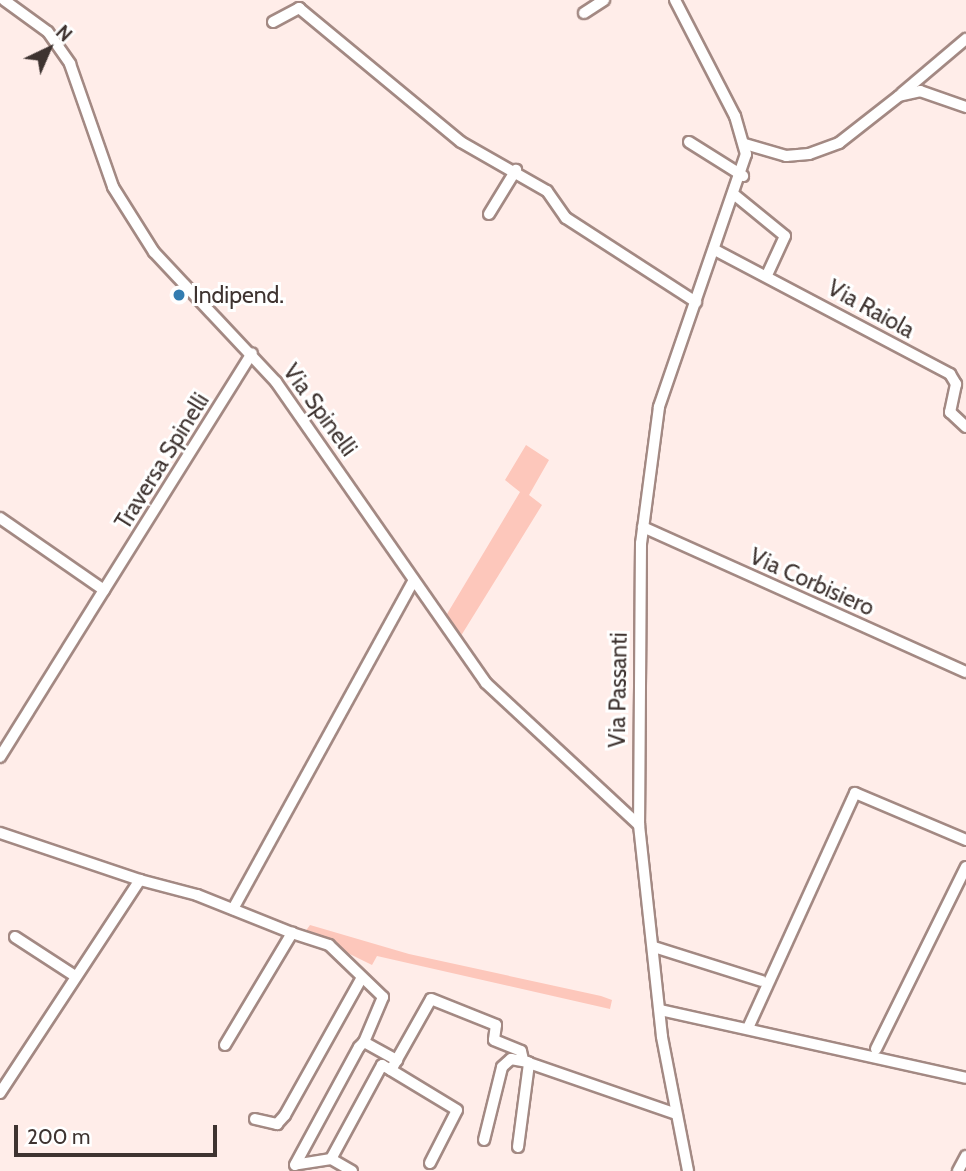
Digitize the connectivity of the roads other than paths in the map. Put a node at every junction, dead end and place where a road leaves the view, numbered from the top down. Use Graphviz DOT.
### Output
graph roads {
  1 [pos="4,0"];
  2 [pos="604,0"];
  3 [pos="675,0"];
  4 [pos="584,13"];
  5 [pos="273,22"];
  6 [pos="966,39"];
  7 [pos="899,96"];
  8 [pos="966,107"];
  9 [pos="689,142"];
  10 [pos="745,144"];
  11 [pos="516,170"];
  12 [pos="743,176"];
  13 [pos="736,197"];
  14 [pos="489,214"];
  15 [pos="715,250"];
  16 [pos="767,275"];
  17 [pos="696,302"];
  18 [pos="252,353"];
  19 [pos="966,428"];
  20 [pos="0,518"];
  21 [pos="643,527"];
  22 [pos="412,581"];
  23 [pos="104,590"];
  24 [pos="966,672"];
  25 [pos="0,757"];
  26 [pos="639,825"];
  27 [pos="0,834"];
  28 [pos="966,840"];
  29 [pos="966,867"];
  30 [pos="140,880"];
  31 [pos="233,909"];
  32 [pos="292,933"];
  33 [pos="15,937"];
  34 [pos="654,947"];
  35 [pos="75,976"];
  36 [pos="361,979"];
  37 [pos="762,981"];
  38 [pos="660,1010"];
  39 [pos="748,1028"];
  40 [pos="364,1042"];
  41 [pos="225,1045"];
  42 [pos="876,1049"];
  43 [pos="526,1061"];
  44 [pos="394,1065"];
  45 [pos="966,1078"];
  46 [pos="0,1093"];
  47 [pos="676,1114"];
  48 [pos="255,1119"];
  49 [pos="484,1140"];
  50 [pos="518,1147"];
  51 [pos="966,1156"];
  52 [pos="331,1159"];
  53 [pos="429,1163"];
  54 [pos="352,1171"];
  55 [pos="688,1171"];
  56 [pos="958,1171"];
  1 -- 18 [label="street, Via Spinelli"];
  2 -- 4 [label="street"];
  3 -- 10 [label="street"];
  5 -- 11 [label="street"];
  6 -- 7 [label="street"];
  7 -- 8 [label="street"];
  7 -- 10 [label="street"];
  9 -- 12 [label="street"];
  10 -- 12 [label="street, Via Passanti"];
  11 -- 14 [label="street"];
  11 -- 17 [label="street"];
  12 -- 13 [label="street, Via Passanti"];
  13 -- 15 [label="street, Via Passanti"];
  13 -- 16 [label="street"];
  15 -- 16 [label="street, Via Raiola"];
  15 -- 17 [label="street, Via Passanti"];
  16 -- 19 [label="street, Via Raiola"];
  17 -- 21 [label="street, Via Passanti"];
  18 -- 22 [label="street, Via Spinelli"];
  18 -- 23 [label="street, Traversa Spinelli"];
  20 -- 23 [label="street"];
  21 -- 24 [label="street, Via Corbisiero"];
  21 -- 26 [label="street, Via Passanti"];
  22 -- 26 [label="street, Via Spinelli"];
  22 -- 31 [label="street"];
  23 -- 25 [label="street, Traversa Spinelli"];
  26 -- 34 [label="street, Via Passanti"];
  27 -- 30 [label="street"];
  28 -- 39 [label="street"];
  29 -- 42 [label="street"];
  30 -- 31 [label="street"];
  30 -- 35 [label="street"];
  31 -- 32 [label="street"];
  32 -- 36 [label="street"];
  32 -- 41 [label="street"];
  33 -- 35 [label="street"];
  34 -- 37 [label="street"];
  34 -- 38 [label="street, Via Passanti"];
  35 -- 46 [label="street"];
  36 -- 40 [label="street"];
  36 -- 48 [label="street"];
  38 -- 39 [label="street"];
  38 -- 47 [label="street, Via Passanti"];
  39 -- 45 [label="street"];
  40 -- 44 [label="street"];
  40 -- 52 [label="street"];
  43 -- 44 [label="street"];
  43 -- 47 [label="street"];
  43 -- 49 [label="street"];
  43 -- 50 [label="street"];
  44 -- 52 [label="street"];
  44 -- 53 [label="street"];
  47 -- 55 [label="street, Via Passanti"];
  51 -- 56 [label="street"];
  52 -- 54 [label="street"];
}
